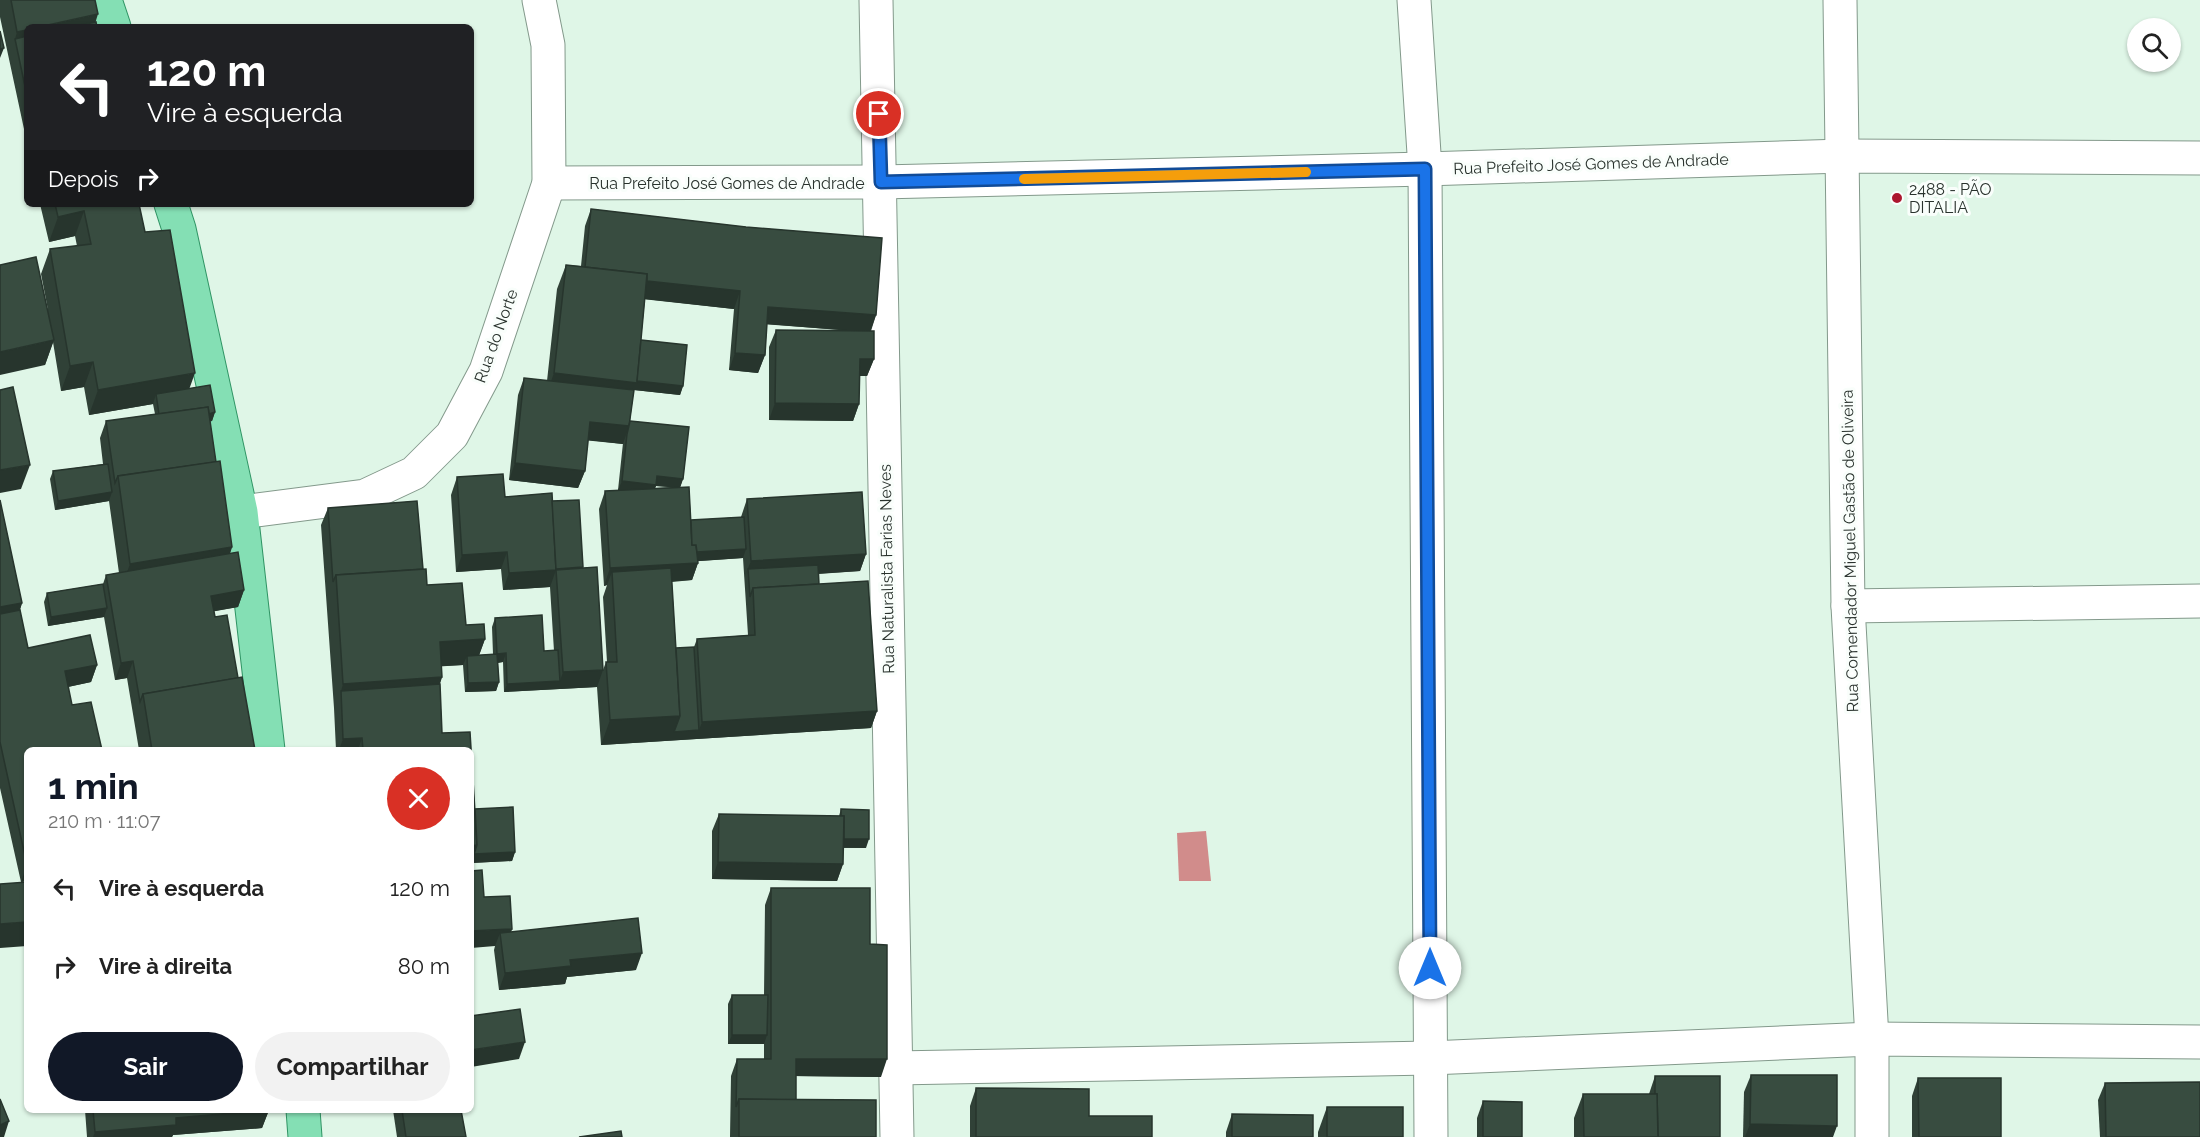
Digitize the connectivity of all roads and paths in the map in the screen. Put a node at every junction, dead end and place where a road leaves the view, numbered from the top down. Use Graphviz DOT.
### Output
graph roads {
  1 [pos="105,0"];
  2 [pos="539,0"];
  3 [pos="876,0"];
  4 [pos="1414,0"];
  5 [pos="1840,0"];
  6 [pos="113,24"];
  7 [pos="1843,156"];
  8 [pos="2200,158"];
  9 [pos="1425,169"];
  10 [pos="881,182"];
  11 [pos="549,183"];
  12 [pos="172,207"];
  13 [pos="241,512"];
  14 [pos="2200,601"];
  15 [pos="1848,606"];
  16 [pos="268,747"];
  17 [pos="1872,1039"];
  18 [pos="2200,1042"];
  19 [pos="1431,1058"];
  20 [pos="895,1068"];
  21 [pos="303,1113"];
  22 [pos="305,1137"];
  23 [pos="897,1137"];
  24 [pos="1431,1137"];
  25 [pos="1872,1137"];
  1 -- 6 [label="main road"];
  2 -- 11 [label="street, Rua do Norte"];
  3 -- 10 [label="street, Rua Naturalista Farias Neves"];
  4 -- 9 [label="street"];
  5 -- 7 [label="street, Rua Comendador Miguel Gastão de Oliveira"];
  7 -- 8 [label="street, Rua Prefeito José Gomes de Andrade"];
  7 -- 9 [label="street, Rua Prefeito José Gomes de Andrade"];
  7 -- 15 [label="street, Rua Comendador Miguel Gastão de Oliveira"];
  9 -- 10 [label="street, Rua Prefeito José Gomes de Andrade"];
  9 -- 19 [label="street"];
  10 -- 11 [label="street, Rua Prefeito José Gomes de Andrade"];
  10 -- 20 [label="street, Rua Naturalista Farias Neves"];
  11 -- 13 [label="street, Rua do Norte"];
  12 -- 13 [label="main road"];
  13 -- 16 [label="main road"];
  14 -- 15 [label="street"];
  15 -- 17 [label="street, Rua Comendador Miguel Gastão de Oliveira"];
  17 -- 18 [label="street"];
  17 -- 19 [label="street"];
  17 -- 25 [label="street, Rua Comendador Miguel Gastão de Oliveira"];
  19 -- 20 [label="street"];
  19 -- 24 [label="street"];
  20 -- 23 [label="street, Rua Naturalista Farias Neves"];
  21 -- 22 [label="main road"];
}
